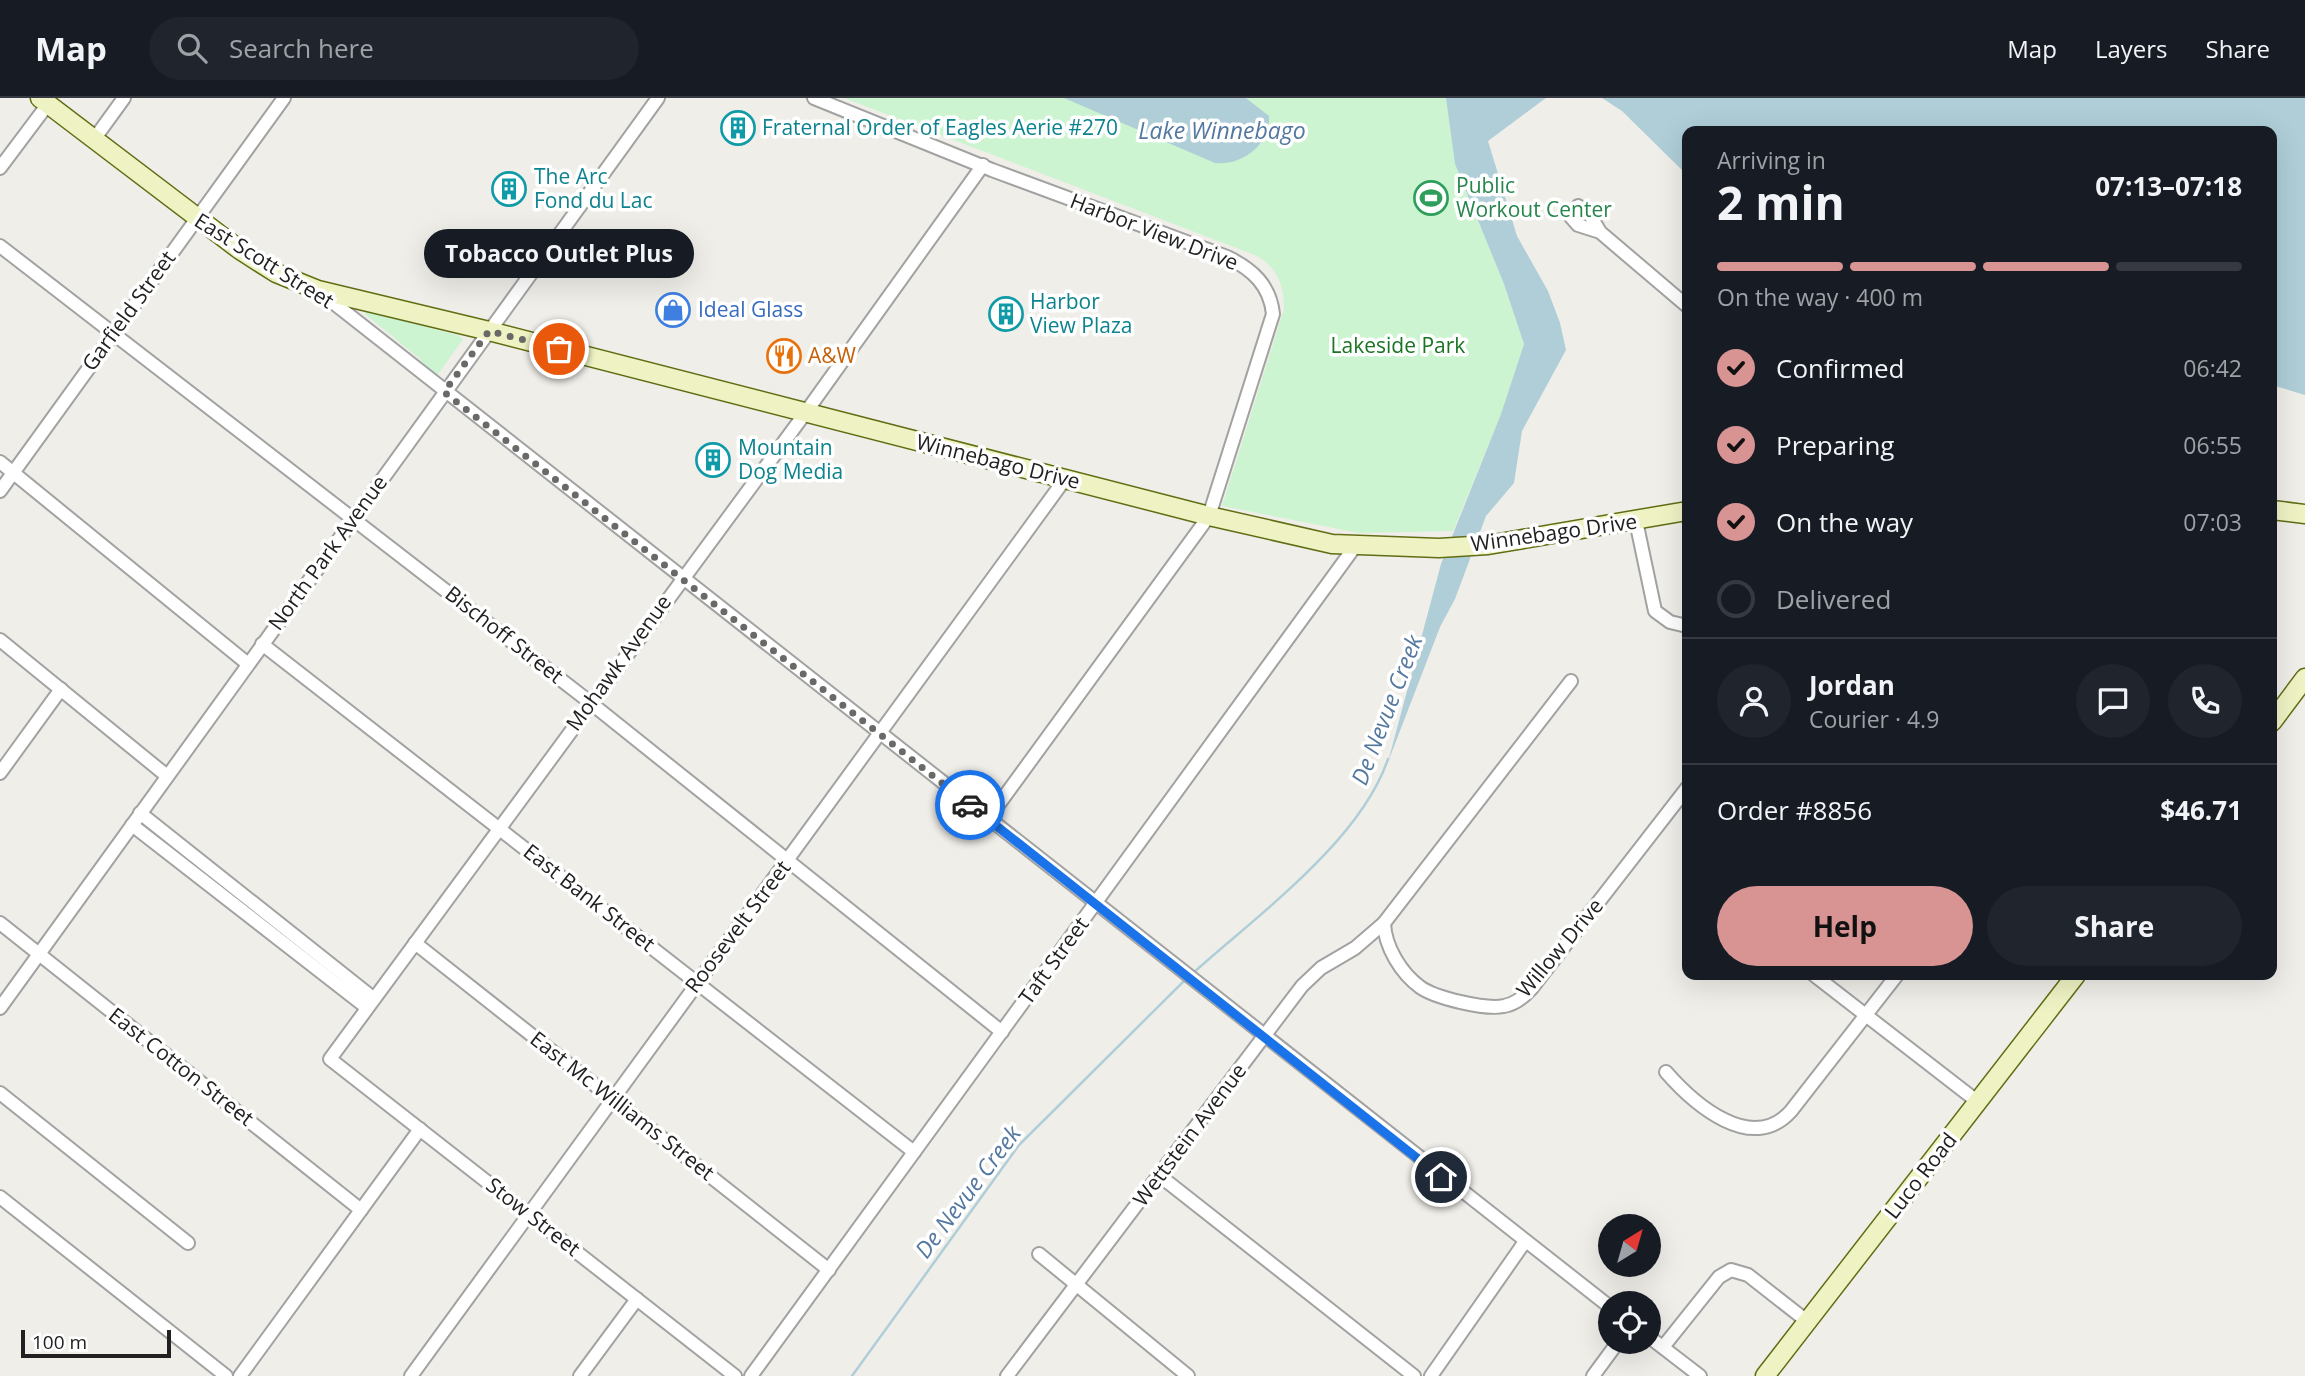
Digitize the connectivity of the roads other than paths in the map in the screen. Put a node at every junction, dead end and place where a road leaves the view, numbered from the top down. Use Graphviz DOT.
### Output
graph roads {
  1 [pos="124,98"];
  2 [pos="284,98"];
  3 [pos="658,98"];
  4 [pos="814,98"];
  5 [pos="44,101"];
  6 [pos="95,138"];
  7 [pos="983,165"];
  8 [pos="0,168"];
  9 [pos="196,218"];
  10 [pos="1600,232"];
  11 [pos="0,246"];
  12 [pos="317,290"];
  13 [pos="1682,302"];
  14 [pos="115,331"];
  15 [pos="489,331"];
  16 [pos="444,392"];
  17 [pos="806,412"];
  18 [pos="0,462"];
  19 [pos="14,472"];
  20 [pos="1065,479"];
  21 [pos="0,491"];
  22 [pos="2277,511"];
  23 [pos="1682,512"];
  24 [pos="2305,514"];
  25 [pos="1209,516"];
  26 [pos="354,517"];
  27 [pos="1636,521"];
  28 [pos="1356,545"];
  29 [pos="682,578"];
  30 [pos="1682,625"];
  31 [pos="0,640"];
  32 [pos="262,644"];
  33 [pos="248,664"];
  34 [pos="2305,678"];
  35 [pos="1571,681"];
  36 [pos="61,689"];
  37 [pos="591,703"];
  38 [pos="2277,715"];
  39 [pos="880,734"];
  40 [pos="0,774"];
  41 [pos="167,776"];
  42 [pos="1682,794"];
  43 [pos="139,813"];
  44 [pos="988,819"];
  45 [pos="132,825"];
  46 [pos="499,828"];
  47 [pos="786,862"];
  48 [pos="1096,904"];
  49 [pos="0,923"];
  50 [pos="1384,923"];
  51 [pos="415,943"];
  52 [pos="39,954"];
  53 [pos="1820,980"];
  54 [pos="1893,980"];
  55 [pos="2072,980"];
  56 [pos="696,982"];
  57 [pos="369,1002"];
  58 [pos="0,1008"];
  59 [pos="1866,1015"];
  60 [pos="1002,1032"];
  61 [pos="1263,1037"];
  62 [pos="330,1059"];
  63 [pos="1666,1072"];
  64 [pos="0,1093"];
  65 [pos="613,1099"];
  66 [pos="1978,1102"];
  67 [pos="420,1129"];
  68 [pos="914,1152"];
  69 [pos="1160,1176"];
  70 [pos="0,1197"];
  71 [pos="361,1210"];
  72 [pos="529,1214"];
  73 [pos="188,1243"];
  74 [pos="1524,1243"];
  75 [pos="1039,1254"];
  76 [pos="829,1270"];
  77 [pos="1075,1287"];
  78 [pos="1598,1298"];
  79 [pos="637,1299"];
  80 [pos="1808,1322"];
  81 [pos="1663,1347"];
  82 [pos="1609,1354"];
  83 [pos="226,1376"];
  84 [pos="240,1376"];
  85 [pos="411,1376"];
  86 [pos="580,1376"];
  87 [pos="735,1376"];
  88 [pos="751,1376"];
  89 [pos="1007,1376"];
  90 [pos="1188,1376"];
  91 [pos="1414,1376"];
  92 [pos="1431,1376"];
  93 [pos="1593,1376"];
  94 [pos="1699,1376"];
  95 [pos="1765,1376"];
  1 -- 6 [label="street"];
  2 -- 9 [label="street, Garfield Street"];
  3 -- 15 [label="street, North Park Avenue"];
  4 -- 7 [label="street, Harbor View Drive"];
  5 -- 6 [label="main road, East Scott Street"];
  5 -- 8 [label="street"];
  6 -- 9 [label="main road, East Scott Street"];
  7 -- 17 [label="street, Mohawk Avenue"];
  7 -- 25 [label="street, Harbor View Drive"];
  9 -- 12 [label="main road, East Scott Street"];
  9 -- 14 [label="street, Garfield Street"];
  10 -- 13 [label="street"];
  11 -- 14 [label="street, Bischoff Street"];
  12 -- 15 [label="main road, Winnebago Drive"];
  12 -- 16 [label="street, East Scott Street"];
  14 -- 19 [label="street, Garfield Street"];
  14 -- 26 [label="street, Bischoff Street"];
  15 -- 16 [label="street, North Park Avenue"];
  15 -- 17 [label="main road, Winnebago Drive"];
  16 -- 26 [label="street, North Park Avenue"];
  16 -- 29 [label="street, East Scott Street"];
  17 -- 20 [label="main road, Winnebago Drive"];
  17 -- 29 [label="street, Mohawk Avenue"];
  18 -- 19 [label="street"];
  19 -- 21 [label="street, Garfield Street"];
  19 -- 33 [label="street"];
  20 -- 25 [label="main road, Winnebago Drive"];
  20 -- 39 [label="street, Roosevelt Street"];
  22 -- 24 [label="main road"];
  23 -- 27 [label="main road, Winnebago Drive"];
  25 -- 28 [label="main road, Winnebago Drive"];
  25 -- 44 [label="street, Harbor View Drive"];
  26 -- 32 [label="street, North Park Avenue"];
  26 -- 37 [label="street, Bischoff Street"];
  27 -- 28 [label="main road, Winnebago Drive"];
  27 -- 30 [label="street"];
  28 -- 48 [label="street, Taft Street"];
  29 -- 37 [label="street, Mohawk Avenue"];
  29 -- 39 [label="street, East Scott Street"];
  31 -- 36 [label="street"];
  32 -- 33 [label="street, North Park Avenue"];
  32 -- 46 [label="street, East Bank Street"];
  33 -- 41 [label="street, North Park Avenue"];
  34 -- 38 [label="main road"];
  35 -- 50 [label="street, Wettstein Avenue"];
  36 -- 40 [label="street"];
  36 -- 41 [label="street"];
  37 -- 46 [label="street, Mohawk Avenue"];
  37 -- 47 [label="street, Bischoff Street"];
  39 -- 44 [label="street, East Scott Street"];
  39 -- 47 [label="street, Roosevelt Street"];
  41 -- 43 [label="street, North Park Avenue"];
  42 -- 50 [label="street, Willow Drive"];
  43 -- 45 [label="street, North Park Avenue"];
  43 -- 57 [label="street"];
  44 -- 48 [label="street, East Scott Street"];
  45 -- 52 [label="street, North Park Avenue"];
  45 -- 57 [label="street"];
  46 -- 51 [label="street, Mohawk Avenue"];
  46 -- 56 [label="street, East Bank Street"];
  47 -- 56 [label="street, Roosevelt Street"];
  47 -- 60 [label="street, Bischoff Street"];
  48 -- 60 [label="street, Taft Street"];
  48 -- 61 [label="street, East Scott Street"];
  49 -- 52 [label="street, East Cotton Street"];
  50 -- 61 [label="street, Wettstein Avenue"];
  51 -- 57 [label="street, Mohawk Avenue"];
  51 -- 65 [label="street, East Mc Williams Street"];
  52 -- 58 [label="street, North Park Avenue"];
  52 -- 71 [label="street, East Cotton Street"];
  53 -- 59 [label="street"];
  54 -- 59 [label="street"];
  55 -- 66 [label="main road, Luco Road"];
  56 -- 65 [label="street, Roosevelt Street"];
  56 -- 68 [label="street, East Bank Street"];
  57 -- 62 [label="street, Mohawk Avenue"];
  59 -- 63 [label="street"];
  59 -- 66 [label="street"];
  60 -- 68 [label="street, Taft Street"];
  61 -- 69 [label="street, Wettstein Avenue"];
  61 -- 74 [label="street, East Scott Street"];
  62 -- 67 [label="street, Stow Street"];
  64 -- 73 [label="street"];
  65 -- 72 [label="street, Roosevelt Street"];
  65 -- 76 [label="street, East Mc Williams Street"];
  66 -- 80 [label="main road, Luco Road"];
  67 -- 71 [label="street"];
  67 -- 72 [label="street, Stow Street"];
  68 -- 76 [label="street, Taft Street"];
  69 -- 77 [label="street, Wettstein Avenue"];
  69 -- 91 [label="street"];
  70 -- 83 [label="street"];
  71 -- 84 [label="street"];
  72 -- 79 [label="street, Stow Street"];
  72 -- 85 [label="street, Roosevelt Street"];
  74 -- 78 [label="street, East Scott Street"];
  74 -- 92 [label="street"];
  75 -- 77 [label="street"];
  76 -- 88 [label="street, Taft Street"];
  77 -- 89 [label="street, Wettstein Avenue"];
  77 -- 90 [label="street"];
  79 -- 86 [label="street"];
  79 -- 87 [label="street, Stow Street"];
  80 -- 81 [label="street"];
  80 -- 95 [label="main road, Luco Road"];
  81 -- 94 [label="street"];
  82 -- 93 [label="street"];
}
